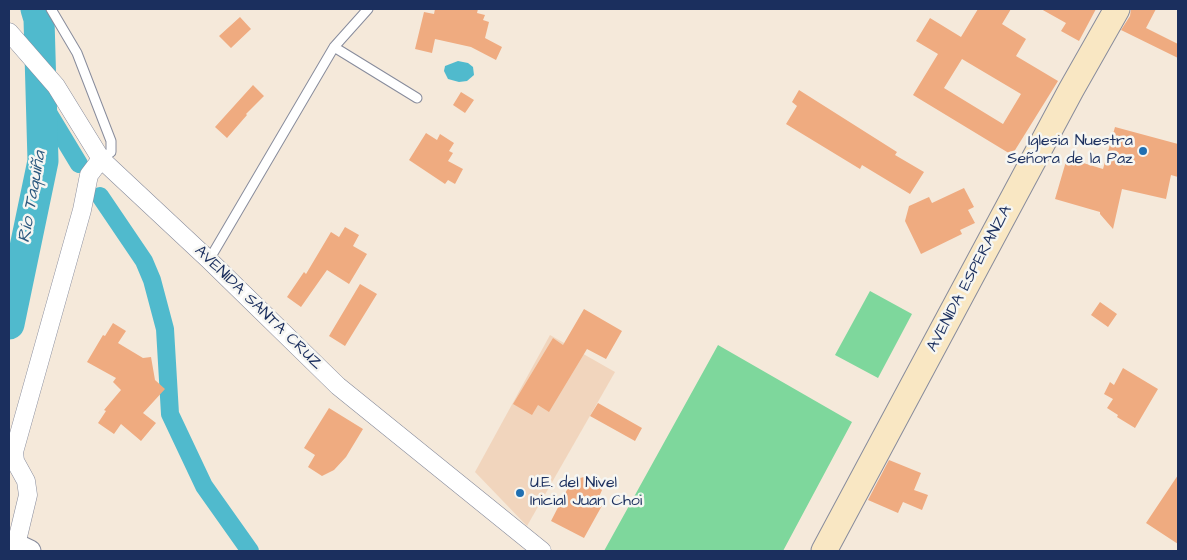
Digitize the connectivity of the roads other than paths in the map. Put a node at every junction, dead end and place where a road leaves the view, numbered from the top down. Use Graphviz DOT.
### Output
graph roads {
  1 [pos="51,9"];
  2 [pos="368,9"];
  3 [pos="1117,9"];
  4 [pos="9,32"];
  5 [pos="334,46"];
  6 [pos="417,98"];
  7 [pos="101,160"];
  8 [pos="208,260"];
  9 [pos="18,546"];
  10 [pos="542,551"];
  11 [pos="824,551"];
  1 -- 7 [label="lane"];
  2 -- 5 [label="lane"];
  3 -- 11 [label="main road, AVENIDA ESPERANZA"];
  4 -- 7 [label="street, AVENIDA SANTA CRUZ"];
  5 -- 6 [label="lane"];
  5 -- 8 [label="lane"];
  7 -- 8 [label="street, AVENIDA SANTA CRUZ"];
  7 -- 9 [label="street"];
  8 -- 10 [label="street, AVENIDA SANTA CRUZ"];
}
